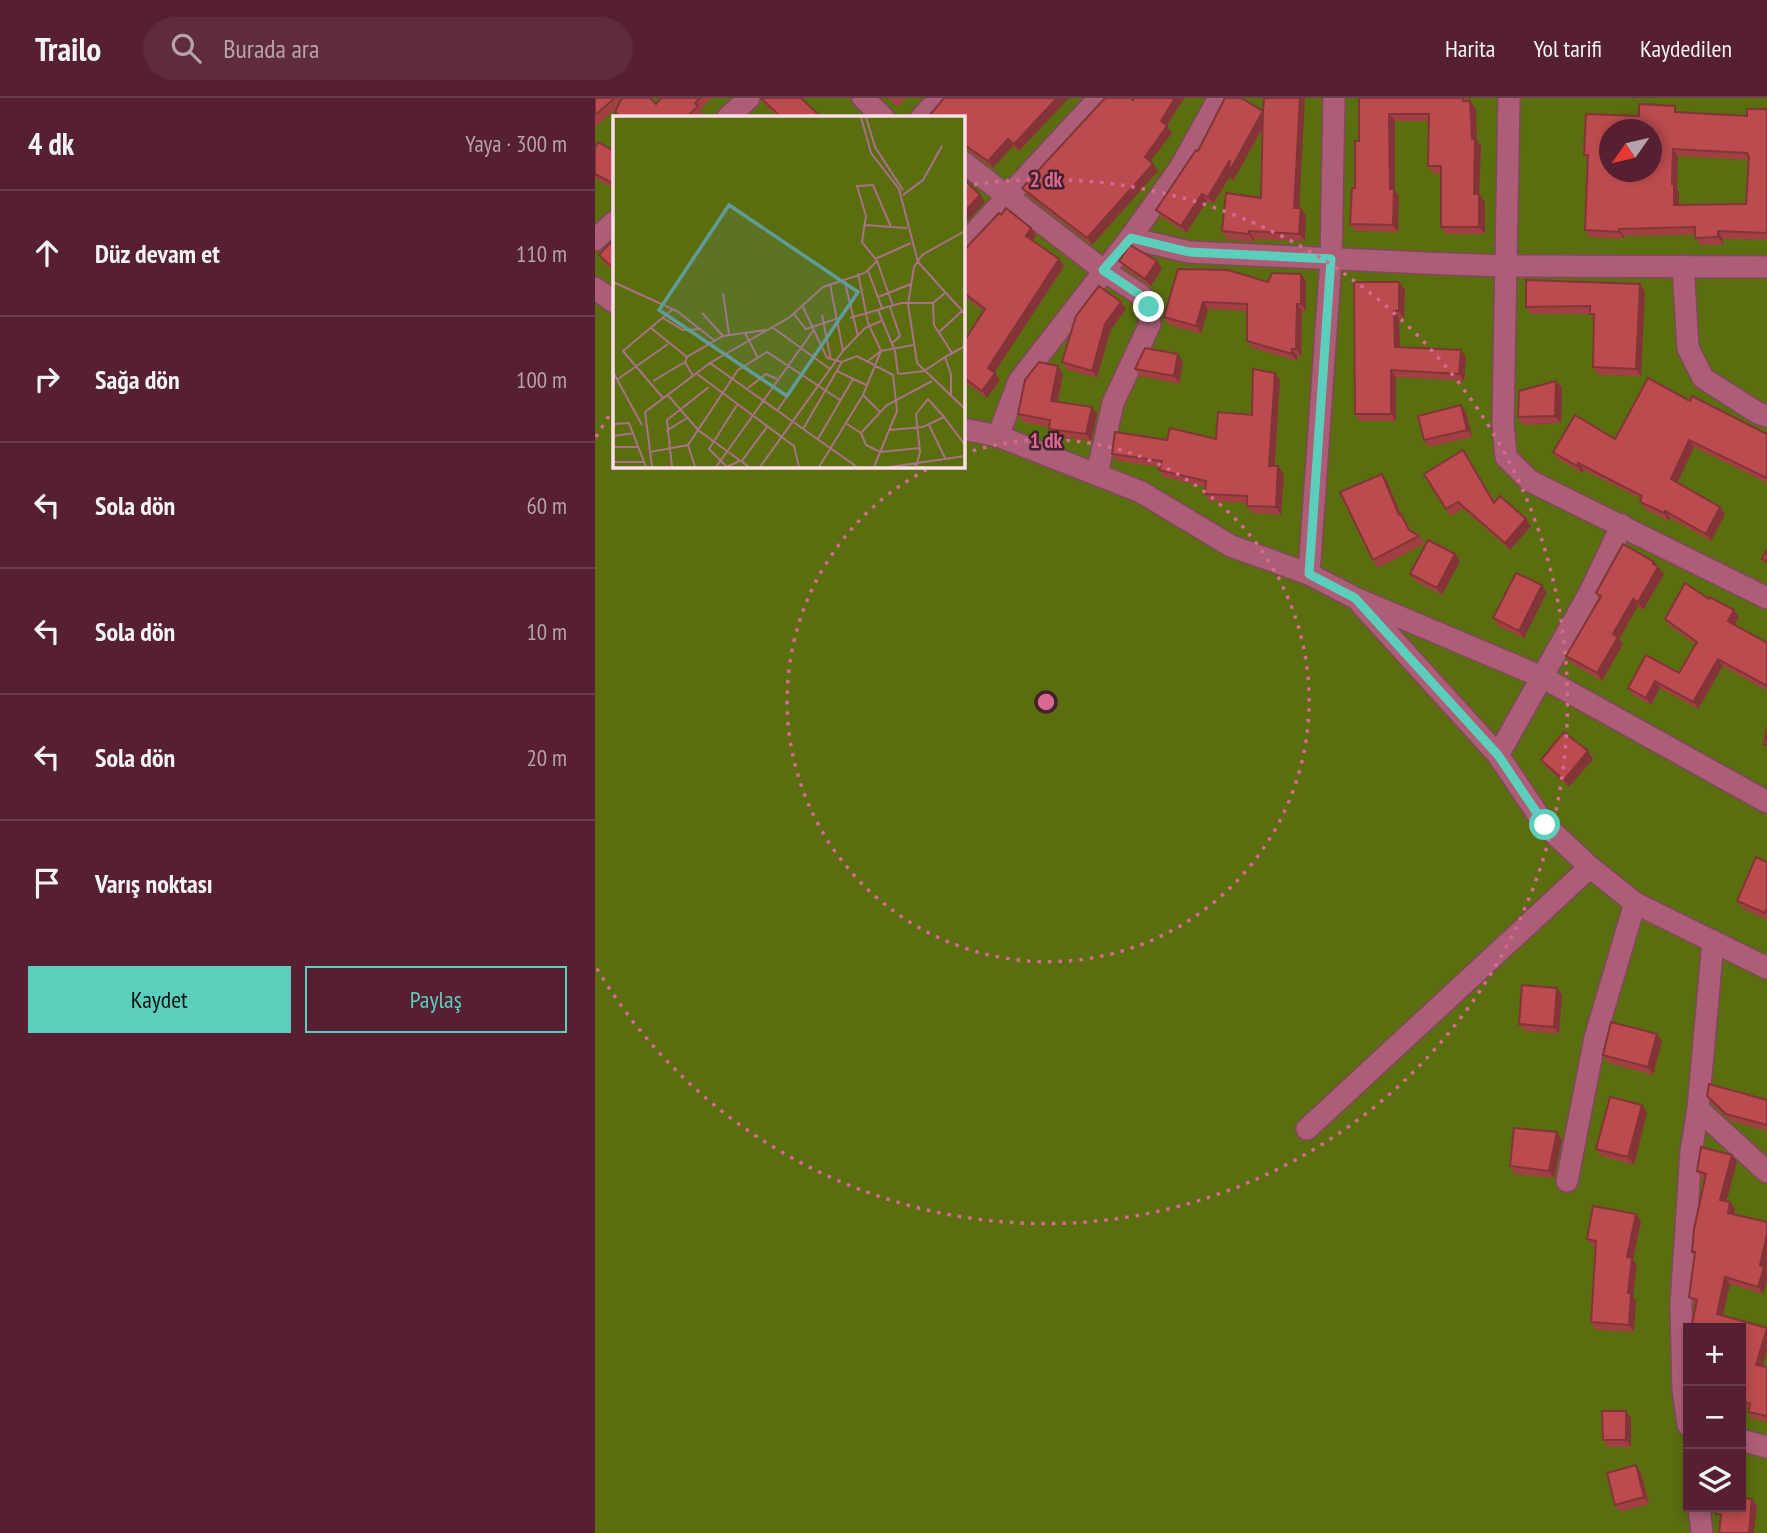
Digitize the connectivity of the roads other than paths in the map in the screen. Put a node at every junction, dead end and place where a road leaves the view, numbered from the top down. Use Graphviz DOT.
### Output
graph roads {
  1 [pos="749,98"];
  2 [pos="863,98"];
  3 [pos="940,98"];
  4 [pos="1099,98"];
  5 [pos="1219,98"];
  6 [pos="1334,98"];
  7 [pos="1509,98"];
  8 [pos="729,116"];
  9 [pos="882,116"];
  10 [pos="923,116"];
  11 [pos="964,163"];
  12 [pos="1007,197"];
  13 [pos="613,223"];
  14 [pos="1131,238"];
  15 [pos="595,240"];
  16 [pos="964,245"];
  17 [pos="1331,259"];
  18 [pos="1683,265"];
  19 [pos="1506,266"];
  20 [pos="1767,267"];
  21 [pos="1103,270"];
  22 [pos="595,288"];
  23 [pos="613,301"];
  24 [pos="1767,416"];
  25 [pos="964,429"];
  26 [pos="998,436"];
  27 [pos="1097,474"];
  28 [pos="1622,525"];
  29 [pos="1309,574"];
  30 [pos="1355,598"];
  31 [pos="1767,598"];
  32 [pos="1542,677"];
  33 [pos="1498,755"];
  34 [pos="1767,802"];
  35 [pos="1590,867"];
  36 [pos="1635,904"];
  37 [pos="1713,941"];
  38 [pos="1767,968"];
  39 [pos="1698,1109"];
  40 [pos="1307,1129"];
  41 [pos="1767,1172"];
  42 [pos="1567,1181"];
  43 [pos="1683,1388"];
  44 [pos="1746,1441"];
  45 [pos="1767,1447"];
  46 [pos="1700,1512"];
  47 [pos="1702,1533"];
  1 -- 8 [label="street"];
  2 -- 9 [label="street"];
  3 -- 10 [label="street"];
  4 -- 12 [label="street"];
  5 -- 14 [label="street"];
  6 -- 17 [label="street"];
  7 -- 19 [label="street"];
  11 -- 12 [label="street"];
  12 -- 16 [label="street"];
  12 -- 21 [label="street"];
  13 -- 15 [label="street"];
  14 -- 17 [label="street"];
  14 -- 21 [label="street"];
  17 -- 19 [label="street"];
  17 -- 29 [label="street"];
  18 -- 19 [label="street"];
  18 -- 20 [label="street"];
  18 -- 24 [label="street"];
  19 -- 28 [label="street"];
  21 -- 26 [label="street"];
  21 -- 27 [label="street"];
  22 -- 23 [label="street"];
  25 -- 26 [label="street"];
  26 -- 27 [label="street"];
  27 -- 29 [label="street"];
  28 -- 31 [label="street"];
  28 -- 32 [label="street"];
  29 -- 30 [label="street"];
  30 -- 32 [label="street"];
  30 -- 33 [label="street"];
  32 -- 33 [label="street"];
  32 -- 34 [label="street"];
  33 -- 35 [label="street"];
  35 -- 36 [label="street"];
  35 -- 40 [label="street"];
  36 -- 37 [label="street"];
  36 -- 42 [label="street"];
  37 -- 38 [label="street"];
  37 -- 39 [label="street"];
  39 -- 41 [label="street"];
  39 -- 43 [label="street"];
  44 -- 45 [label="street"];
  46 -- 47 [label="street"];
}
